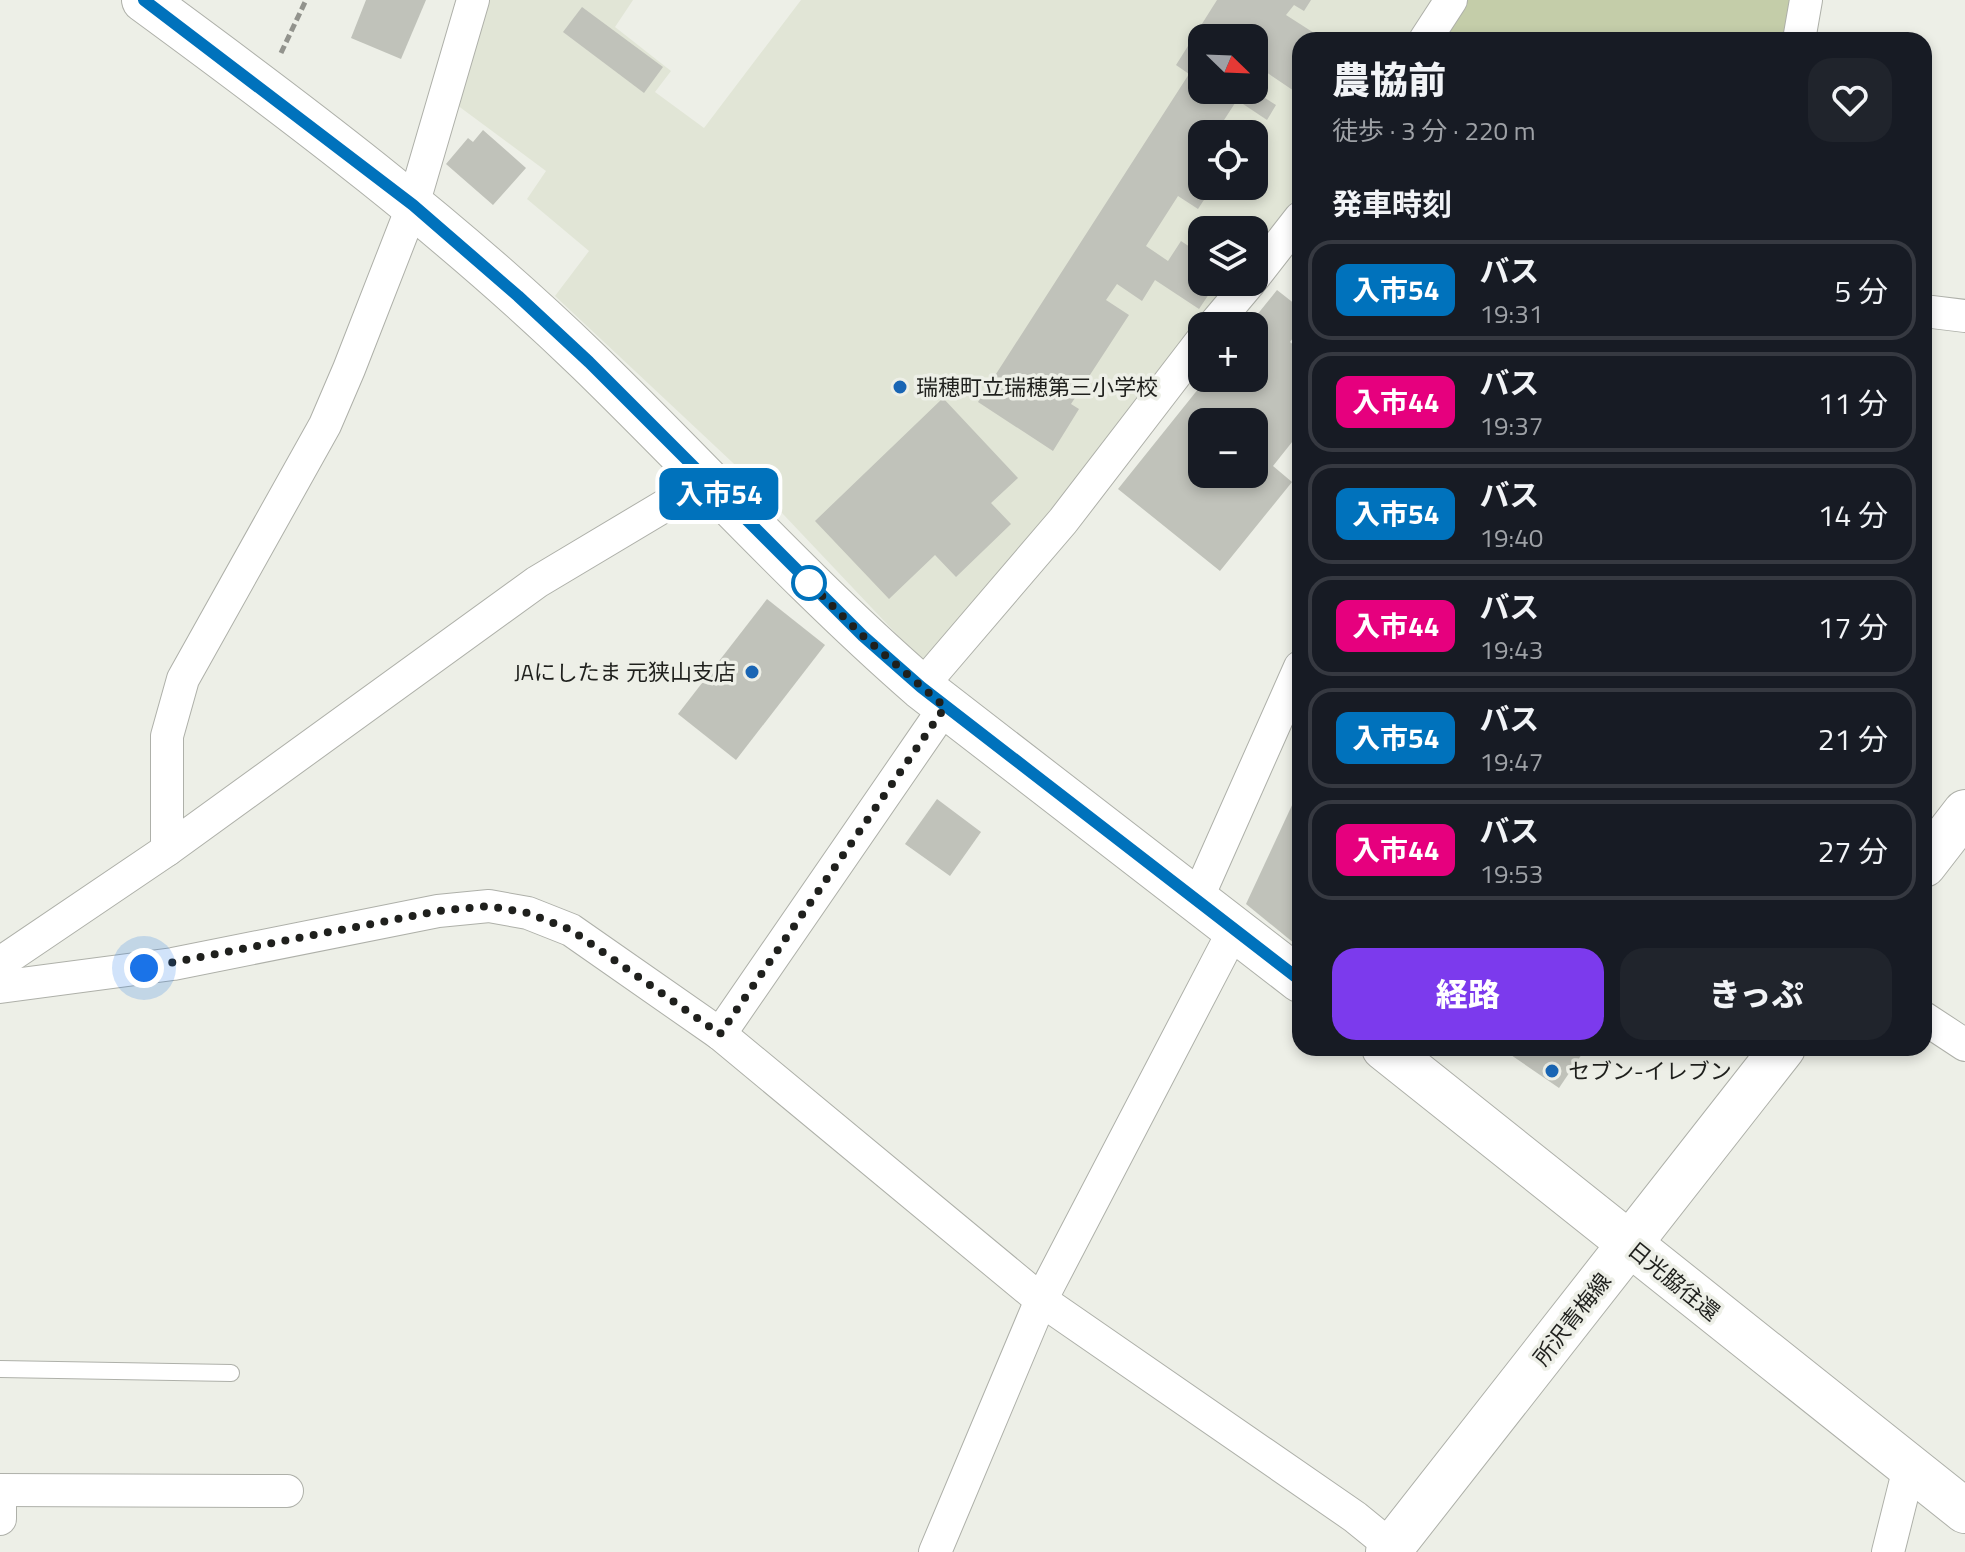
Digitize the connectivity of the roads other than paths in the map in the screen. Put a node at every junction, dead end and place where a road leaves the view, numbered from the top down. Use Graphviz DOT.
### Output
graph roads {
  1 [pos="144,0"];
  2 [pos="473,0"];
  3 [pos="1451,0"];
  4 [pos="1806,0"];
  5 [pos="1430,32"];
  6 [pos="1800,32"];
  7 [pos="413,205"];
  8 [pos="1292,228"];
  9 [pos="1268,259"];
  10 [pos="1238,296"];
  11 [pos="1225,312"];
  12 [pos="1932,312"];
  13 [pos="1965,316"];
  14 [pos="1188,358"];
  15 [pos="706,481"];
  16 [pos="1292,685"];
  17 [pos="933,697"];
  18 [pos="1965,812"];
  19 [pos="167,850"];
  20 [pos="1932,855"];
  21 [pos="1197,899"];
  22 [pos="1235,928"];
  23 [pos="0,963"];
  24 [pos="1292,974"];
  25 [pos="0,987"];
  26 [pos="1932,1023"];
  27 [pos="720,1034"];
  28 [pos="1965,1045"];
  29 [pos="1394,1056"];
  30 [pos="1777,1056"];
  31 [pos="1630,1246"];
  32 [pos="1041,1300"];
  33 [pos="0,1369"];
  34 [pos="231,1373"];
  35 [pos="1909,1468"];
  36 [pos="0,1490"];
  37 [pos="287,1491"];
  38 [pos="0,1496"];
  39 [pos="1965,1511"];
  40 [pos="0,1519"];
  41 [pos="1393,1550"];
  42 [pos="935,1552"];
  43 [pos="1888,1552"];
  1 -- 7 [label="main road"];
  2 -- 7 [label="street"];
  3 -- 5 [label="street"];
  4 -- 6 [label="street"];
  7 -- 15 [label="main road"];
  7 -- 19 [label="street"];
  8 -- 9 [label="street"];
  10 -- 11 [label="street"];
  12 -- 13 [label="street"];
  14 -- 17 [label="street"];
  15 -- 17 [label="main road"];
  15 -- 19 [label="street"];
  16 -- 21 [label="street"];
  17 -- 21 [label="main road"];
  17 -- 27 [label="street"];
  18 -- 20 [label="main road"];
  19 -- 23 [label="street"];
  21 -- 22 [label="main road"];
  22 -- 24 [label="main road"];
  22 -- 32 [label="street"];
  25 -- 27 [label="street"];
  26 -- 28 [label="street"];
  27 -- 32 [label="street"];
  29 -- 31 [label="main road, 日光脇往還"];
  30 -- 31 [label="main road, 所沢青梅線"];
  31 -- 35 [label="main road, 日光脇往還"];
  31 -- 41 [label="main road, 所沢青梅線"];
  32 -- 41 [label="street"];
  32 -- 42 [label="street"];
  33 -- 34 [label="lane"];
  35 -- 39 [label="main road, 日光脇往還"];
  35 -- 43 [label="street"];
  36 -- 37 [label="street"];
  38 -- 40 [label="street"];
}
